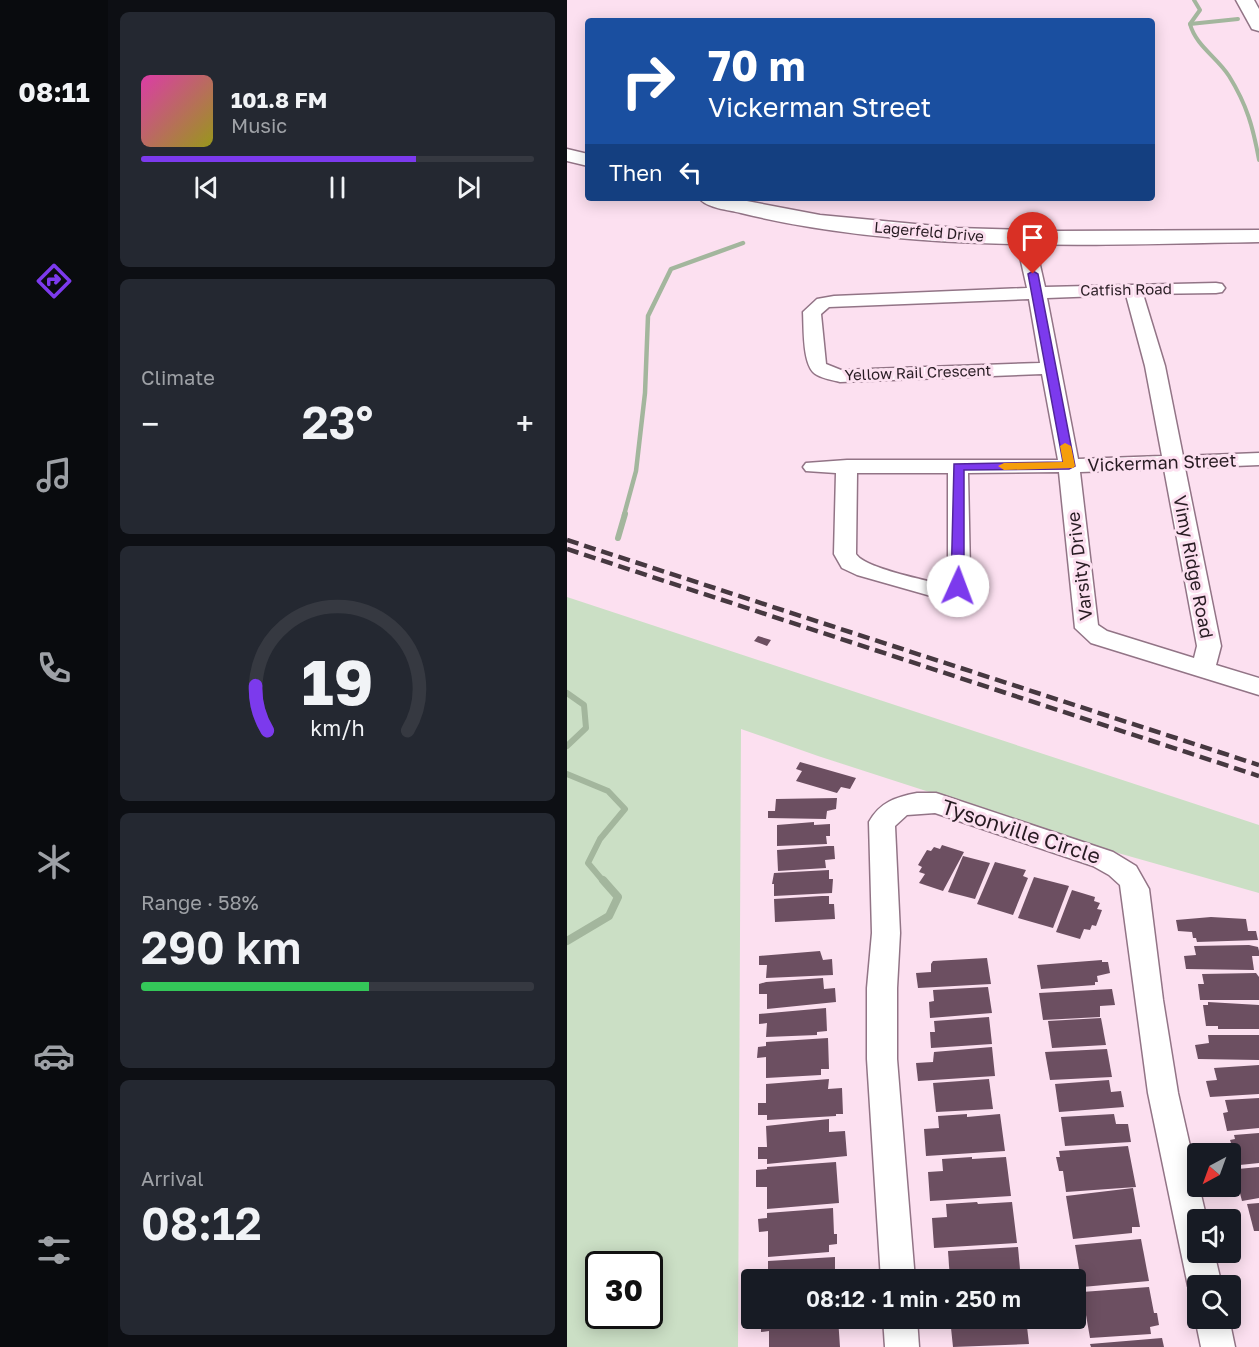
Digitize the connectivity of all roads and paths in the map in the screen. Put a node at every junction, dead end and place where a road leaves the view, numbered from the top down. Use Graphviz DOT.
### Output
graph roads {
  1 [pos="1245,0"];
  2 [pos="1259,25"];
  3 [pos="567,154"];
  4 [pos="585,159"];
  5 [pos="723,201"];
  6 [pos="1259,236"];
  7 [pos="1025,238"];
  8 [pos="1216,288"];
  9 [pos="1133,289"];
  10 [pos="1037,292"];
  11 [pos="1051,368"];
  12 [pos="1259,459"];
  13 [pos="1173,464"];
  14 [pos="847,466"];
  15 [pos="958,466"];
  16 [pos="1069,466"];
  17 [pos="813,467"];
  18 [pos="1203,669"];
  19 [pos="1259,687"];
  20 [pos="1188,1209"];
  21 [pos="897,1269"];
  22 [pos="901,1329"];
  23 [pos="1214,1329"];
  24 [pos="902,1347"];
  25 [pos="1218,1347"];
  1 -- 2 [label="main road"];
  3 -- 4 [label="street"];
  5 -- 7 [label="street, Lagerfeld Drive"];
  6 -- 7 [label="street, Lagerfeld Drive"];
  7 -- 10 [label="street"];
  8 -- 9 [label="street, Catfish Road"];
  9 -- 10 [label="street, Catfish Road"];
  9 -- 13 [label="street, Vimy Ridge Road"];
  10 -- 11 [label="street"];
  10 -- 11 [label="street, Yellow Rail Crescent"];
  11 -- 16 [label="street"];
  12 -- 13 [label="street, Vickerman Street"];
  13 -- 16 [label="street, Vickerman Street"];
  13 -- 18 [label="street, Vimy Ridge Road"];
  14 -- 15 [label="street, Vickerman Street"];
  14 -- 15 [label="street"];
  14 -- 17 [label="street, Vickerman Street"];
  15 -- 16 [label="street, Vickerman Street"];
  16 -- 18 [label="street, Varsity Drive"];
  18 -- 19 [label="street, Varsity Drive"];
  20 -- 21 [label="street, Tysonville Circle"];
  22 -- 24 [label="street"];
  23 -- 25 [label="street"];
}
